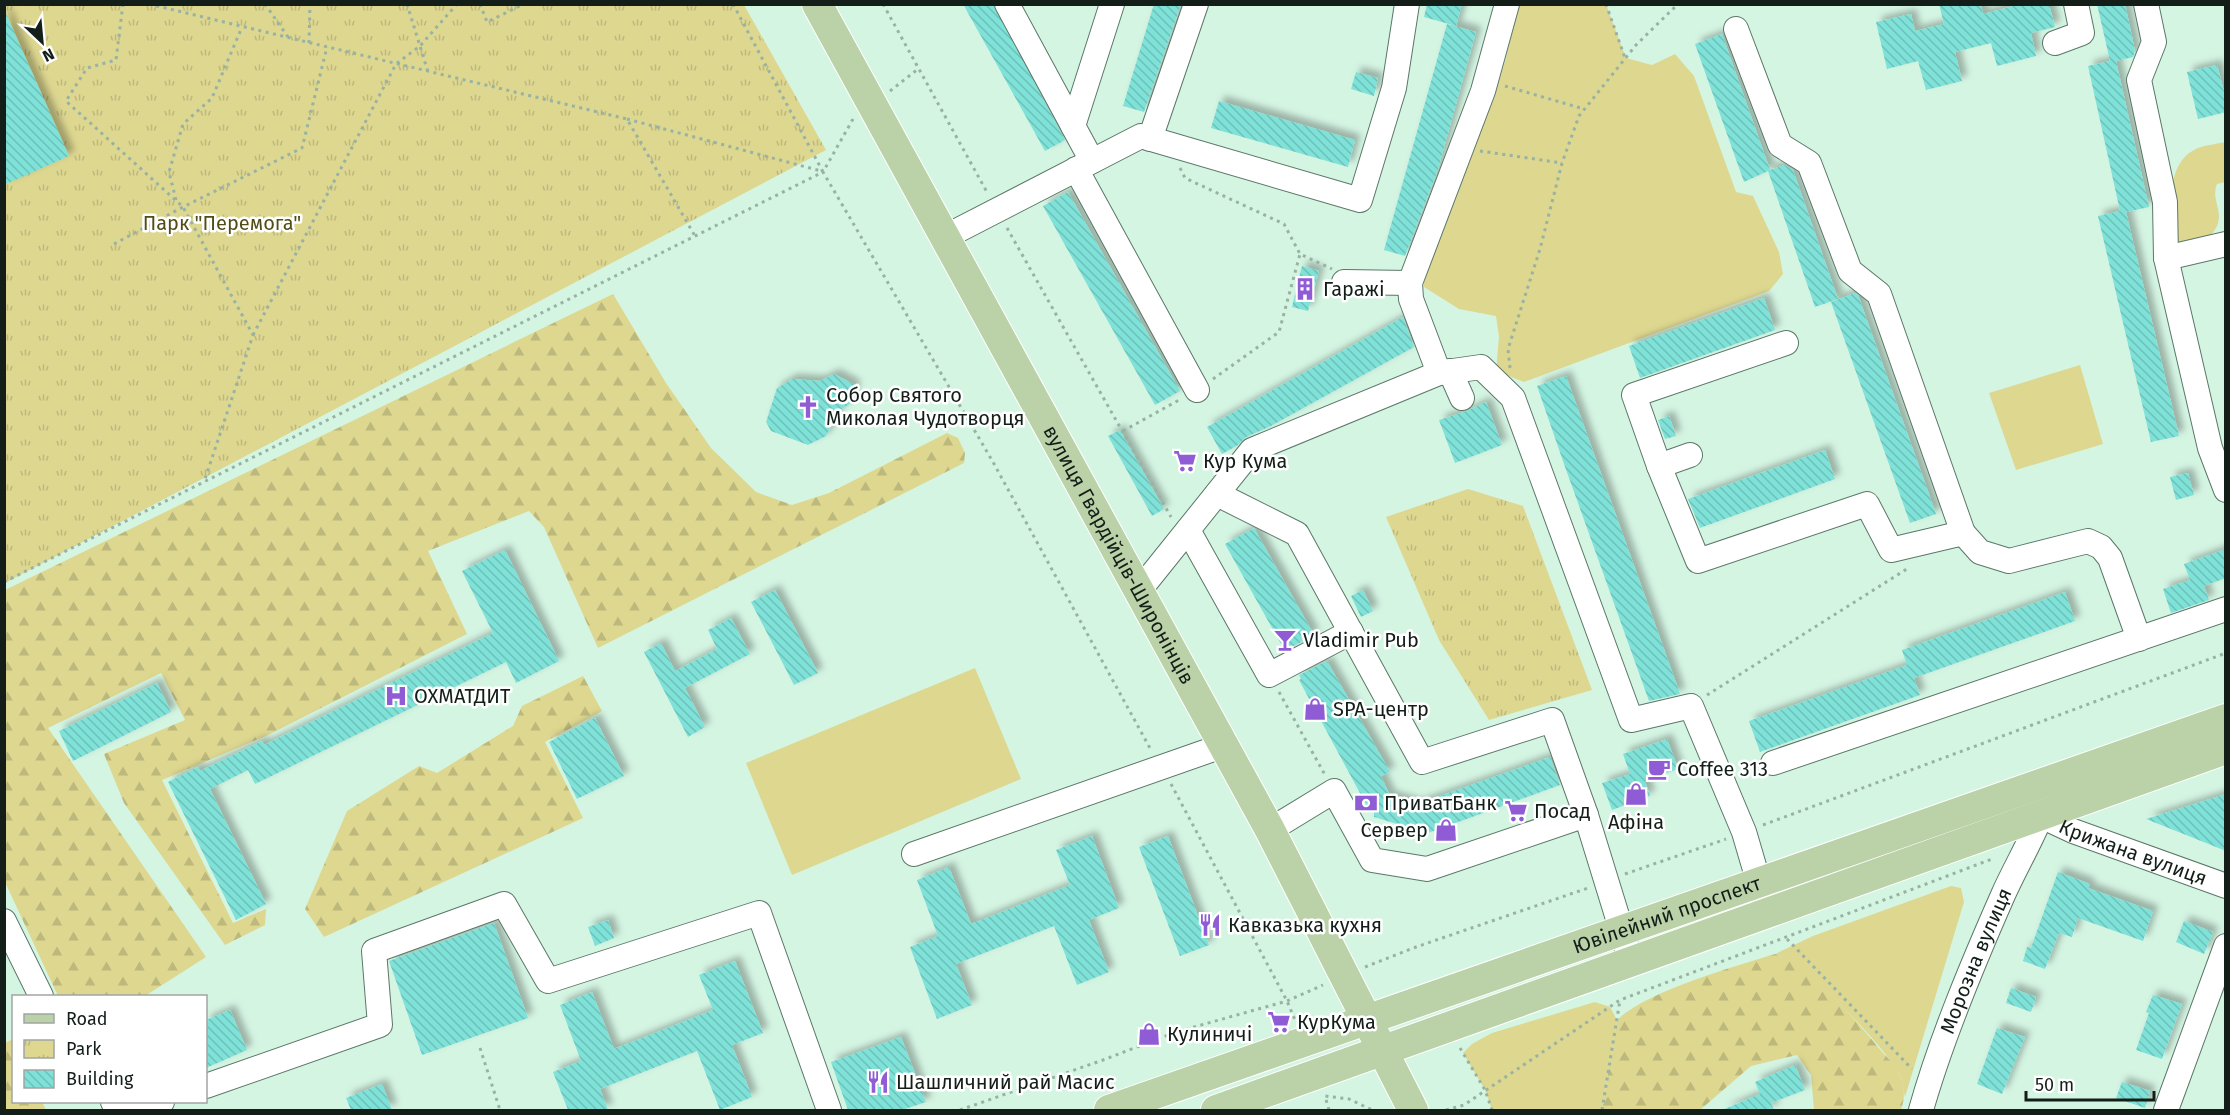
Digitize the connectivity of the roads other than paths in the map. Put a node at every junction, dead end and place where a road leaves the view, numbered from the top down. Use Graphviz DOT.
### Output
graph roads {
  1 [pos="817,4"];
  2 [pos="1007,4"];
  3 [pos="1112,4"];
  4 [pos="1196,4"];
  5 [pos="1407,4"];
  6 [pos="1507,4"];
  7 [pos="2076,4"];
  8 [pos="2146,4"];
  9 [pos="1736,28"];
  10 [pos="2055,43"];
  11 [pos="1073,126"];
  12 [pos="1159,142"];
  13 [pos="1084,165"];
  14 [pos="945,237"];
  15 [pos="2226,244"];
  16 [pos="2166,258"];
  17 [pos="1351,282"];
  18 [pos="1410,283"];
  19 [pos="1786,343"];
  20 [pos="1444,372"];
  21 [pos="1197,390"];
  22 [pos="1462,399"];
  23 [pos="1690,454"];
  24 [pos="1659,466"];
  25 [pos="2226,490"];
  26 [pos="1217,494"];
  27 [pos="1185,533"];
  28 [pos="1963,533"];
  29 [pos="1138,592"];
  30 [pos="2226,609"];
  31 [pos="1351,632"];
  32 [pos="2139,639"];
  33 [pos="2226,719"];
  34 [pos="1222,746"];
  35 [pos="2226,749"];
  36 [pos="1773,763"];
  37 [pos="2031,787"];
  38 [pos="1586,815"];
  39 [pos="2042,816"];
  40 [pos="1270,830"];
  41 [pos="914,855"];
  42 [pos="1759,882"];
  43 [pos="2226,886"];
  44 [pos="1768,913"];
  45 [pos="4,921"];
  46 [pos="1622,930"];
  47 [pos="2226,946"];
  48 [pos="1632,962"];
  49 [pos="41,995"];
  50 [pos="1366,1020"];
  51 [pos="1384,1051"];
  52 [pos="207,1086"];
  53 [pos="156,1103"];
  54 [pos="136,1110"];
  55 [pos="829,1110"];
  56 [pos="1109,1110"];
  57 [pos="1216,1110"];
  58 [pos="1413,1110"];
  59 [pos="1921,1110"];
  60 [pos="2166,1110"];
  1 -- 14 [label="main road, вулиця Гвардійців-Широнінців"];
  2 -- 11 [label="street"];
  3 -- 11 [label="street"];
  4 -- 12 [label="street"];
  5 -- 12 [label="street"];
  6 -- 18 [label="street"];
  7 -- 10 [label="street"];
  8 -- 16 [label="street"];
  9 -- 28 [label="street"];
  11 -- 13 [label="street"];
  12 -- 13 [label="street"];
  13 -- 14 [label="street"];
  13 -- 21 [label="street"];
  14 -- 29 [label="main road, вулиця Гвардійців-Широнінців"];
  15 -- 16 [label="street"];
  16 -- 25 [label="street"];
  17 -- 18 [label="street"];
  18 -- 20 [label="street"];
  19 -- 24 [label="street"];
  20 -- 22 [label="street"];
  20 -- 26 [label="street"];
  20 -- 42 [label="street"];
  23 -- 24 [label="street"];
  24 -- 28 [label="street"];
  26 -- 27 [label="street"];
  26 -- 31 [label="street"];
  27 -- 29 [label="street"];
  27 -- 31 [label="street"];
  28 -- 32 [label="street"];
  29 -- 34 [label="main road, вулиця Гвардійців-Широнінців"];
  30 -- 32 [label="street"];
  31 -- 38 [label="street"];
  32 -- 36 [label="street"];
  33 -- 37 [label="main road, Ювілейний проспект"];
  34 -- 40 [label="main road, вулиця Гвардійців-Широнінців"];
  34 -- 41 [label="street"];
  35 -- 39 [label="main road, Ювілейний проспект"];
  37 -- 39 [label="street"];
  37 -- 42 [label="main road, Ювілейний проспект"];
  38 -- 40 [label="street"];
  38 -- 46 [label="street"];
  39 -- 43 [label="street, Крижана вулиця"];
  39 -- 44 [label="main road, Ювілейний проспект"];
  39 -- 59 [label="street, Морозна вулиця"];
  40 -- 50 [label="main road, вулиця Гвардійців-Широнінців"];
  42 -- 44 [label="street"];
  42 -- 46 [label="main road, Ювілейний проспект"];
  44 -- 48 [label="main road, Ювілейний проспект"];
  45 -- 49 [label="street"];
  46 -- 48 [label="street"];
  46 -- 50 [label="main road, Ювілейний проспект"];
  47 -- 60 [label="street"];
  48 -- 51 [label="main road, Ювілейний проспект"];
  50 -- 51 [label="main road, вулиця Гвардійців-Широнінців"];
  50 -- 56 [label="main road, Ювілейний проспект"];
  51 -- 57 [label="main road, Ювілейний проспект"];
  51 -- 58 [label="main road, вулиця Гвардійців-Широнінців"];
  52 -- 55 [label="street"];
  53 -- 54 [label="street"];
}
